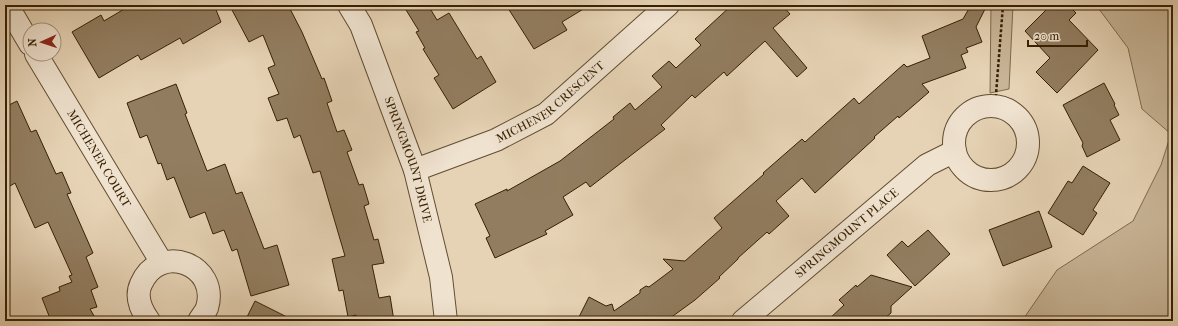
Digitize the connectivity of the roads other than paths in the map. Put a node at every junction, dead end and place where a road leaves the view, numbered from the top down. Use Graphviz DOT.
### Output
graph roads {
  1 [pos="7,5"];
  2 [pos="349,5"];
  3 [pos="668,5"];
  4 [pos="22,30"];
  5 [pos="41,62"];
  6 [pos="955,151"];
  7 [pos="415,170"];
  8 [pos="162,263"];
  9 [pos="149,321"];
  10 [pos="199,321"];
  11 [pos="446,321"];
  12 [pos="743,321"];
  1 -- 4 [label="street"];
  2 -- 7 [label="street, SPRINGMOUNT DRIVE"];
  3 -- 7 [label="street, MICHENER CRESCENT"];
  5 -- 8 [label="street, MICHENER COURT"];
  6 -- 6 [label="street"];
  6 -- 12 [label="street, SPRINGMOUNT PLACE"];
  7 -- 11 [label="street, SPRINGMOUNT DRIVE"];
  8 -- 9 [label="street"];
  8 -- 10 [label="street"];
}
